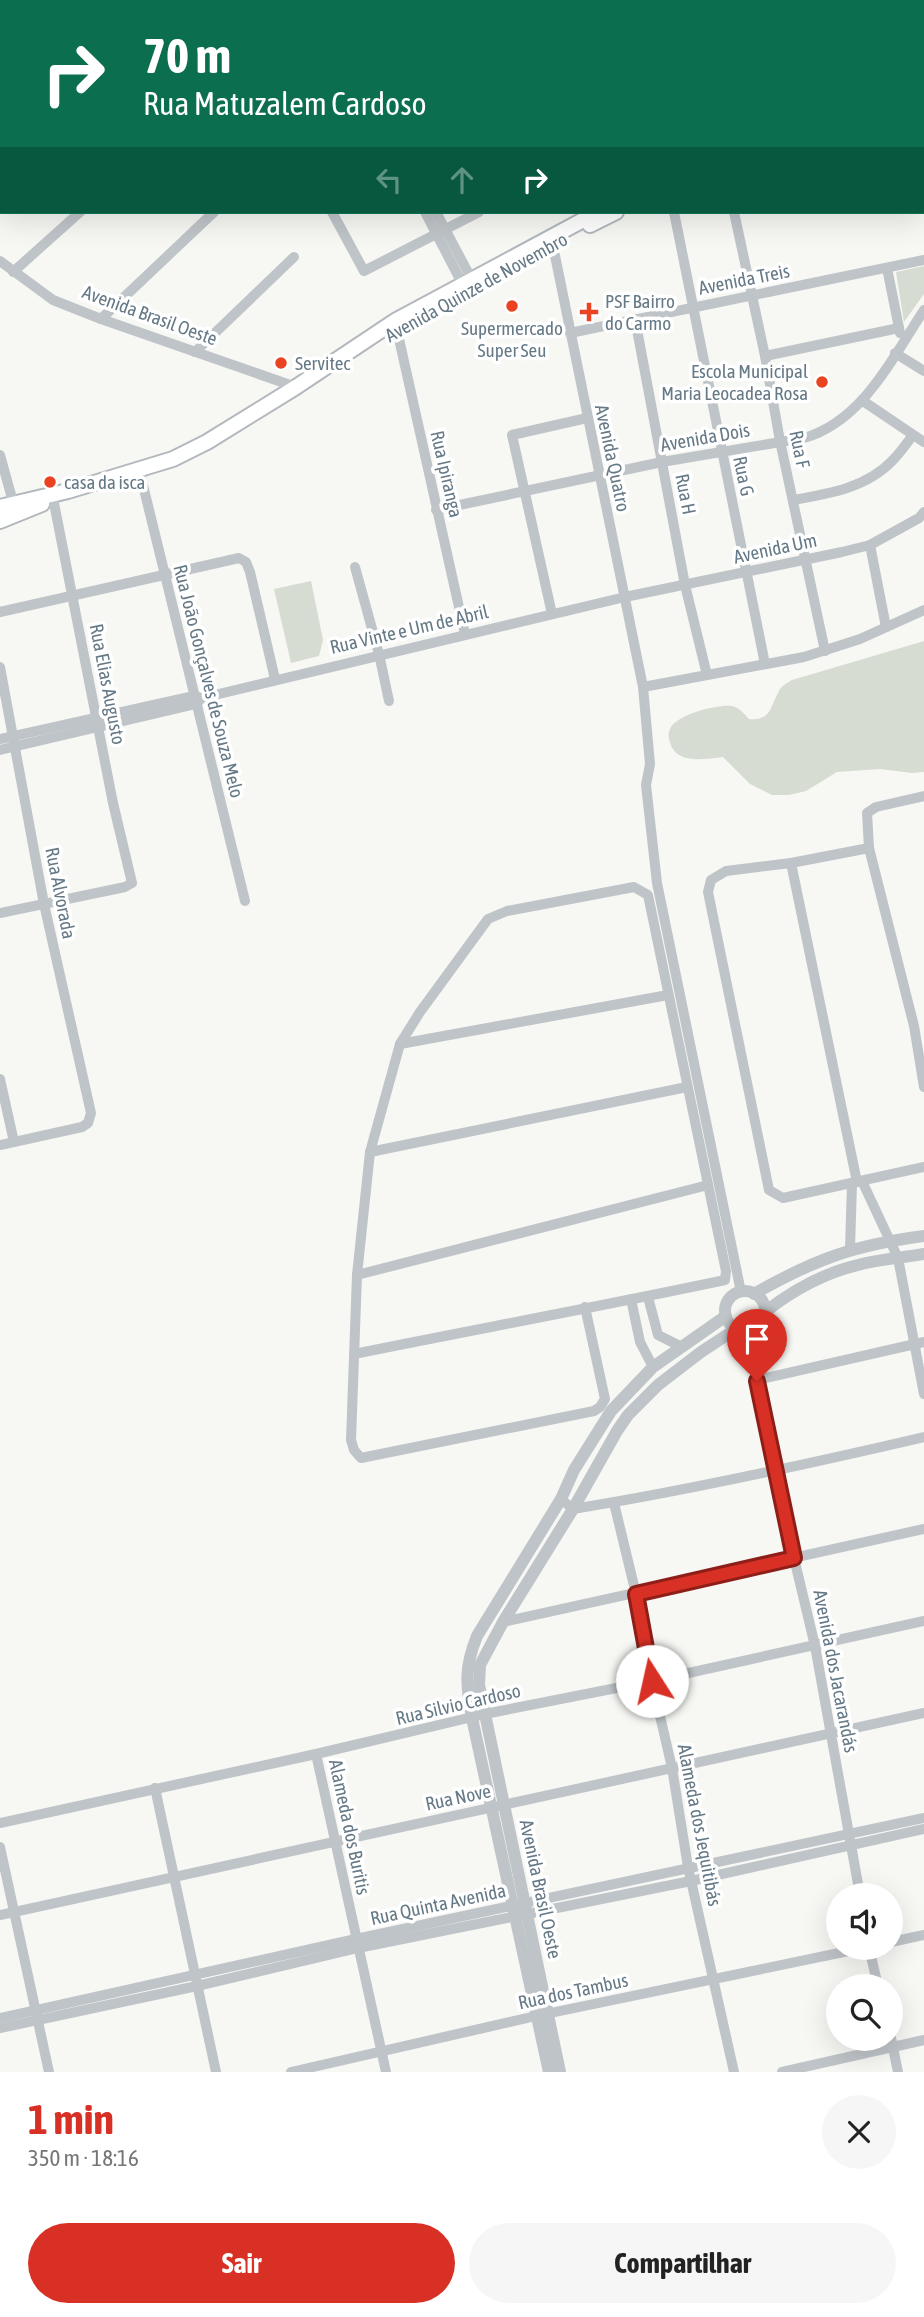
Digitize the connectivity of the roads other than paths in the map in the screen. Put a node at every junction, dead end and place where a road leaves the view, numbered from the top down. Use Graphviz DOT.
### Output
graph roads {
  1 [pos="78,214"];
  2 [pos="212,214"];
  3 [pos="333,214"];
  4 [pos="427,214"];
  5 [pos="437,214"];
  6 [pos="475,214"];
  7 [pos="595,214"];
  8 [pos="612,214"];
  9 [pos="674,214"];
  10 [pos="734,214"];
  11 [pos="442,232"];
  12 [pos="552,241"];
  13 [pos="294,257"];
  14 [pos="924,260"];
  15 [pos="0,261"];
  16 [pos="887,268"];
  17 [pos="13,272"];
  18 [pos="468,282"];
  19 [pos="752,295"];
  20 [pos="691,306"];
  21 [pos="924,310"];
  22 [pos="635,318"];
  23 [pos="101,319"];
  24 [pos="396,326"];
  25 [pos="899,328"];
  26 [pos="570,333"];
  27 [pos="898,348"];
  28 [pos="195,352"];
  29 [pos="765,356"];
  30 [pos="924,371"];
  31 [pos="296,387"];
  32 [pos="863,401"];
  33 [pos="587,418"];
  34 [pos="913,435"];
  35 [pos="780,441"];
  36 [pos="924,442"];
  37 [pos="721,452"];
  38 [pos="0,455"];
  39 [pos="662,462"];
  40 [pos="139,469"];
  41 [pos="598,475"];
  42 [pos="523,492"];
  43 [pos="53,496"];
  44 [pos="793,500"];
  45 [pos="10,508"];
  46 [pos="436,510"];
  47 [pos="924,512"];
  48 [pos="0,521"];
  49 [pos="870,545"];
  50 [pos="806,559"];
  51 [pos="355,567"];
  52 [pos="746,572"];
  53 [pos="165,573"];
  54 [pos="685,585"];
  55 [pos="73,595"];
  56 [pos="625,597"];
  57 [pos="924,610"];
  58 [pos="0,612"];
  59 [pos="552,614"];
  60 [pos="886,627"];
  61 [pos="465,634"];
  62 [pos="825,651"];
  63 [pos="379,654"];
  64 [pos="765,664"];
  65 [pos="0,667"];
  66 [pos="706,675"];
  67 [pos="275,679"];
  68 [pos="643,687"];
  69 [pos="197,699"];
  70 [pos="389,701"];
  71 [pos="98,722"];
  72 [pos="0,739"];
  73 [pos="15,741"];
  74 [pos="0,750"];
  75 [pos="924,796"];
  76 [pos="869,848"];
  77 [pos="791,863"];
  78 [pos="245,901"];
  79 [pos="44,904"];
  80 [pos="0,913"];
  81 [pos="668,995"];
  82 [pos="919,1024"];
  83 [pos="400,1044"];
  84 [pos="0,1079"];
  85 [pos="687,1087"];
  86 [pos="924,1087"];
  87 [pos="14,1142"];
  88 [pos="0,1145"];
  89 [pos="370,1152"];
  90 [pos="924,1167"];
  91 [pos="857,1182"];
  92 [pos="708,1185"];
  93 [pos="924,1236"];
  94 [pos="891,1240"];
  95 [pos="850,1249"];
  96 [pos="924,1254"];
  97 [pos="898,1258"];
  98 [pos="356,1275"];
  99 [pos="748,1293"];
  100 [pos="648,1297"];
  101 [pos="631,1299"];
  102 [pos="585,1307"];
  103 [pos="765,1312"];
  104 [pos="726,1316"];
  105 [pos="736,1329"];
  106 [pos="752,1330"];
  107 [pos="919,1343"];
  108 [pos="680,1346"];
  109 [pos="354,1354"];
  110 [pos="651,1370"];
  111 [pos="757,1381"];
  112 [pos="657,1385"];
  113 [pos="924,1394"];
  114 [pos="924,1437"];
  115 [pos="776,1471"];
  116 [pos="561,1499"];
  117 [pos="614,1503"];
  118 [pos="573,1509"];
  119 [pos="924,1529"];
  120 [pos="794,1558"];
  121 [pos="636,1594"];
  122 [pos="924,1621"];
  123 [pos="503,1622"];
  124 [pos="815,1646"];
  125 [pos="652,1681"];
  126 [pos="924,1713"];
  127 [pos="478,1716"];
  128 [pos="831,1735"];
  129 [pos="316,1754"];
  130 [pos="672,1768"];
  131 [pos="155,1788"];
  132 [pos="499,1806"];
  133 [pos="924,1818"];
  134 [pos="0,1823"];
  135 [pos="924,1829"];
  136 [pos="851,1840"];
  137 [pos="334,1841"];
  138 [pos="0,1847"];
  139 [pos="688,1867"];
  140 [pos="175,1876"];
  141 [pos="691,1881"];
  142 [pos="858,1883"];
  143 [pos="520,1910"];
  144 [pos="15,1911"];
  145 [pos="0,1915"];
  146 [pos="924,1935"];
  147 [pos="903,1939"];
  148 [pos="357,1944"];
  149 [pos="826,1956"];
  150 [pos="195,1974"];
  151 [pos="714,1979"];
  152 [pos="197,1986"];
  153 [pos="36,2015"];
  154 [pos="542,2016"];
  155 [pos="0,2018"];
  156 [pos="0,2028"];
  157 [pos="924,2040"];
  158 [pos="903,2042"];
  159 [pos="862,2051"];
  160 [pos="894,2051"];
  161 [pos="381,2052"];
  162 [pos="49,2072"];
  163 [pos="216,2072"];
  164 [pos="291,2072"];
  165 [pos="386,2072"];
  166 [pos="549,2072"];
  167 [pos="560,2072"];
  168 [pos="734,2072"];
  169 [pos="782,2072"];
  170 [pos="898,2072"];
  1 -- 17 [label="street"];
  2 -- 23 [label="street"];
  3 -- 11 [label="street"];
  4 -- 11 [label="street"];
  5 -- 11 [label="street"];
  6 -- 11 [label="street"];
  7 -- 12 [label="main road, Avenida Quinze de Novembro"];
  8 -- 12 [label="main road, Avenida Quinze de Novembro"];
  9 -- 20 [label="street, Rua G"];
  10 -- 19 [label="street, Rua F"];
  11 -- 18 [label="street"];
  12 -- 18 [label="main road, Avenida Quinze de Novembro"];
  12 -- 24 [label="main road, Avenida Quinze de Novembro"];
  12 -- 26 [label="street, Avenida Quatro"];
  13 -- 28 [label="street"];
  14 -- 16 [label="street, Avenida Treis"];
  15 -- 17 [label="street, Avenida Brasil Oeste"];
  16 -- 19 [label="street, Avenida Treis"];
  16 -- 25 [label="street"];
  17 -- 23 [label="street, Avenida Brasil Oeste"];
  18 -- 24 [label="main road, Avenida Quinze de Novembro"];
  19 -- 20 [label="street, Avenida Treis"];
  19 -- 29 [label="street, Rua F"];
  20 -- 22 [label="street, Avenida Treis"];
  20 -- 37 [label="street, Rua G"];
  21 -- 27 [label="street, Avenida Dois"];
  22 -- 26 [label="street, Avenida Treis"];
  22 -- 39 [label="street, Rua H"];
  23 -- 28 [label="street, Avenida Brasil Oeste"];
  24 -- 31 [label="main road, Avenida Quinze de Novembro"];
  24 -- 46 [label="street, Rua Ipiranga"];
  25 -- 27 [label="street"];
  25 -- 29 [label="street"];
  26 -- 33 [label="street, Avenida Quatro"];
  27 -- 30 [label="street"];
  27 -- 32 [label="street, Avenida Dois"];
  28 -- 31 [label="street, Avenida Brasil Oeste"];
  29 -- 35 [label="street, Rua F"];
  31 -- 40 [label="main road, Avenida Quinze de Novembro"];
  32 -- 34 [label="street"];
  32 -- 35 [label="street, Avenida Dois"];
  33 -- 41 [label="street, Avenida Quatro"];
  33 -- 42 [label="street"];
  34 -- 36 [label="street"];
  34 -- 44 [label="street"];
  35 -- 37 [label="street, Avenida Dois"];
  35 -- 44 [label="street, Rua F"];
  37 -- 39 [label="street, Avenida Dois"];
  37 -- 52 [label="street, Rua G"];
  38 -- 45 [label="street"];
  39 -- 41 [label="street, Avenida Dois"];
  39 -- 54 [label="street, Rua H"];
  40 -- 43 [label="main road, Avenida Quinze de Novembro"];
  40 -- 53 [label="street, Rua João Gonçalves de Souza Melo"];
  41 -- 42 [label="street, Avenida Dois"];
  41 -- 56 [label="street, Avenida Quatro"];
  42 -- 46 [label="street, Avenida Dois"];
  42 -- 59 [label="street"];
  43 -- 45 [label="main road, Avenida Quinze de Novembro"];
  43 -- 55 [label="street, Rua Elias Augusto"];
  44 -- 50 [label="street, Rua F"];
  45 -- 48 [label="main road, Avenida Quinze de Novembro"];
  46 -- 61 [label="street, Rua Ipiranga"];
  47 -- 49 [label="street, Avenida Um"];
  49 -- 50 [label="street, Avenida Um"];
  49 -- 60 [label="street"];
  50 -- 52 [label="street, Avenida Um"];
  50 -- 62 [label="street, Rua F"];
  51 -- 63 [label="street"];
  52 -- 54 [label="street, Avenida Um"];
  52 -- 64 [label="street, Rua G"];
  53 -- 55 [label="street"];
  53 -- 67 [label="street"];
  53 -- 69 [label="street, Rua João Gonçalves de Souza Melo"];
  54 -- 56 [label="street, Avenida Um"];
  54 -- 66 [label="street, Rua H"];
  55 -- 58 [label="street"];
  55 -- 71 [label="street, Rua Elias Augusto"];
  56 -- 59 [label="street, Rua Vinte e Um de Abril"];
  56 -- 68 [label="street, Avenida Quatro"];
  57 -- 60 [label="street"];
  59 -- 61 [label="street, Rua Vinte e Um de Abril"];
  60 -- 62 [label="street"];
  61 -- 63 [label="street, Rua Vinte e Um de Abril"];
  62 -- 64 [label="street"];
  63 -- 67 [label="street, Rua Vinte e Um de Abril"];
  63 -- 70 [label="street"];
  64 -- 66 [label="street"];
  65 -- 73 [label="street, Rua Alvorada"];
  66 -- 68 [label="street"];
  67 -- 69 [label="street, Rua Vinte e Um de Abril"];
  68 -- 99 [label="street, Avenida Quatro"];
  69 -- 71 [label="street, Rua Vinte e Um de Abril"];
  69 -- 78 [label="street, Rua João Gonçalves de Souza Melo"];
  71 -- 73 [label="street, Rua Vinte e Um de Abril"];
  71 -- 79 [label="street, Rua Elias Augusto"];
  72 -- 73 [label="street, Rua Vinte e Um de Abril"];
  73 -- 74 [label="street, Rua Vinte e Um de Abril"];
  73 -- 79 [label="street, Rua Alvorada"];
  75 -- 76 [label="street"];
  76 -- 77 [label="street"];
  76 -- 82 [label="street"];
  77 -- 91 [label="street"];
  77 -- 91 [label="street"];
  79 -- 80 [label="street"];
  79 -- 87 [label="street, Rua Alvorada"];
  81 -- 83 [label="street"];
  81 -- 83 [label="street"];
  81 -- 85 [label="street"];
  82 -- 86 [label="street"];
  83 -- 89 [label="street"];
  84 -- 87 [label="street"];
  85 -- 89 [label="street"];
  85 -- 92 [label="street"];
  87 -- 88 [label="street"];
  89 -- 98 [label="street"];
  90 -- 91 [label="street"];
  91 -- 94 [label="street"];
  91 -- 95 [label="street"];
  92 -- 98 [label="street"];
  92 -- 100 [label="street"];
  93 -- 94 [label="street"];
  94 -- 95 [label="street"];
  94 -- 97 [label="street"];
  95 -- 99 [label="street"];
  96 -- 97 [label="street"];
  97 -- 103 [label="street"];
  97 -- 107 [label="street"];
  98 -- 109 [label="street"];
  99 -- 103 [label="street"];
  99 -- 104 [label="street"];
  100 -- 101 [label="street"];
  100 -- 108 [label="street"];
  101 -- 102 [label="street"];
  101 -- 110 [label="street"];
  102 -- 109 [label="street"];
  102 -- 109 [label="street"];
  103 -- 106 [label="street"];
  104 -- 105 [label="street"];
  104 -- 108 [label="street"];
  105 -- 106 [label="street"];
  105 -- 112 [label="street"];
  106 -- 111 [label="street, Avenida dos Jacarandás"];
  107 -- 111 [label="street"];
  107 -- 113 [label="street"];
  108 -- 110 [label="street"];
  110 -- 112 [label="street"];
  110 -- 116 [label="street"];
  111 -- 115 [label="street, Avenida dos Jacarandás"];
  112 -- 118 [label="street"];
  114 -- 115 [label="street"];
  115 -- 117 [label="street"];
  115 -- 120 [label="street, Avenida dos Jacarandás"];
  116 -- 118 [label="street"];
  116 -- 127 [label="street"];
  117 -- 118 [label="street"];
  117 -- 121 [label="street, Alameda dos Jequitibás"];
  118 -- 123 [label="street"];
  119 -- 120 [label="street"];
  120 -- 121 [label="street"];
  120 -- 124 [label="street, Avenida dos Jacarandás"];
  121 -- 123 [label="street"];
  121 -- 125 [label="street, Alameda dos Jequitibás"];
  122 -- 124 [label="street, Rua Silvio Cardoso"];
  123 -- 127 [label="street"];
  124 -- 125 [label="street, Rua Silvio Cardoso"];
  124 -- 128 [label="street, Avenida dos Jacarandás"];
  125 -- 127 [label="street, Rua Silvio Cardoso"];
  125 -- 130 [label="street, Alameda dos Jequitibás"];
  126 -- 128 [label="street, Rua Nove"];
  127 -- 129 [label="street, Rua Silvio Cardoso"];
  127 -- 132 [label="street, Avenida Brasil Oeste"];
  128 -- 130 [label="street, Rua Nove"];
  128 -- 136 [label="street, Avenida dos Jacarandás"];
  129 -- 131 [label="street, Rua Silvio Cardoso"];
  129 -- 137 [label="street, Alameda dos Buritis"];
  130 -- 132 [label="street, Rua Nove"];
  130 -- 139 [label="street, Alameda dos Jequitibás"];
  131 -- 134 [label="street, Rua Silvio Cardoso"];
  131 -- 140 [label="street"];
  132 -- 137 [label="street, Rua Nove"];
  132 -- 143 [label="street, Avenida Brasil Oeste"];
  133 -- 136 [label="street, Rua Quinta Avenida"];
  135 -- 136 [label="street, Rua Quinta Avenida"];
  136 -- 139 [label="street, Rua Quinta Avenida"];
  136 -- 141 [label="street, Rua Quinta Avenida"];
  136 -- 142 [label="street, Avenida dos Jacarandás"];
  137 -- 140 [label="street, Rua Nove"];
  137 -- 148 [label="street, Alameda dos Buritis"];
  138 -- 144 [label="street"];
  139 -- 141 [label="street, Alameda dos Jequitibás"];
  139 -- 143 [label="street, Rua Quinta Avenida"];
  140 -- 144 [label="street, Rua Nove"];
  140 -- 150 [label="street"];
  141 -- 143 [label="street, Rua Quinta Avenida"];
  141 -- 151 [label="street, Alameda dos Jequitibás"];
  143 -- 148 [label="street, Rua Quinta Avenida"];
  143 -- 154 [label="street, Avenida Brasil Oeste"];
  144 -- 145 [label="street, Rua Nove"];
  144 -- 153 [label="street"];
  146 -- 147 [label="street"];
  148 -- 150 [label="street, Rua Quinta Avenida"];
  148 -- 152 [label="street, Rua Quinta Avenida"];
  148 -- 161 [label="street, Alameda dos Buritis"];
  149 -- 151 [label="street, Rua dos Tambus"];
  150 -- 152 [label="street"];
  150 -- 153 [label="street, Rua Quinta Avenida"];
  151 -- 154 [label="street, Rua dos Tambus"];
  151 -- 168 [label="street, Alameda dos Jequitibás"];
  152 -- 153 [label="street, Rua Quinta Avenida"];
  152 -- 163 [label="street"];
  153 -- 155 [label="street, Rua Quinta Avenida"];
  153 -- 156 [label="street, Rua Quinta Avenida"];
  153 -- 162 [label="street"];
  154 -- 161 [label="street, Rua dos Tambus"];
  154 -- 166 [label="street, Avenida Brasil Oeste"];
  154 -- 167 [label="street, Avenida Brasil Oeste"];
  157 -- 158 [label="street"];
  159 -- 169 [label="street"];
  160 -- 170 [label="street"];
  161 -- 164 [label="street, Rua dos Tambus"];
  161 -- 165 [label="street, Alameda dos Buritis"];
}
